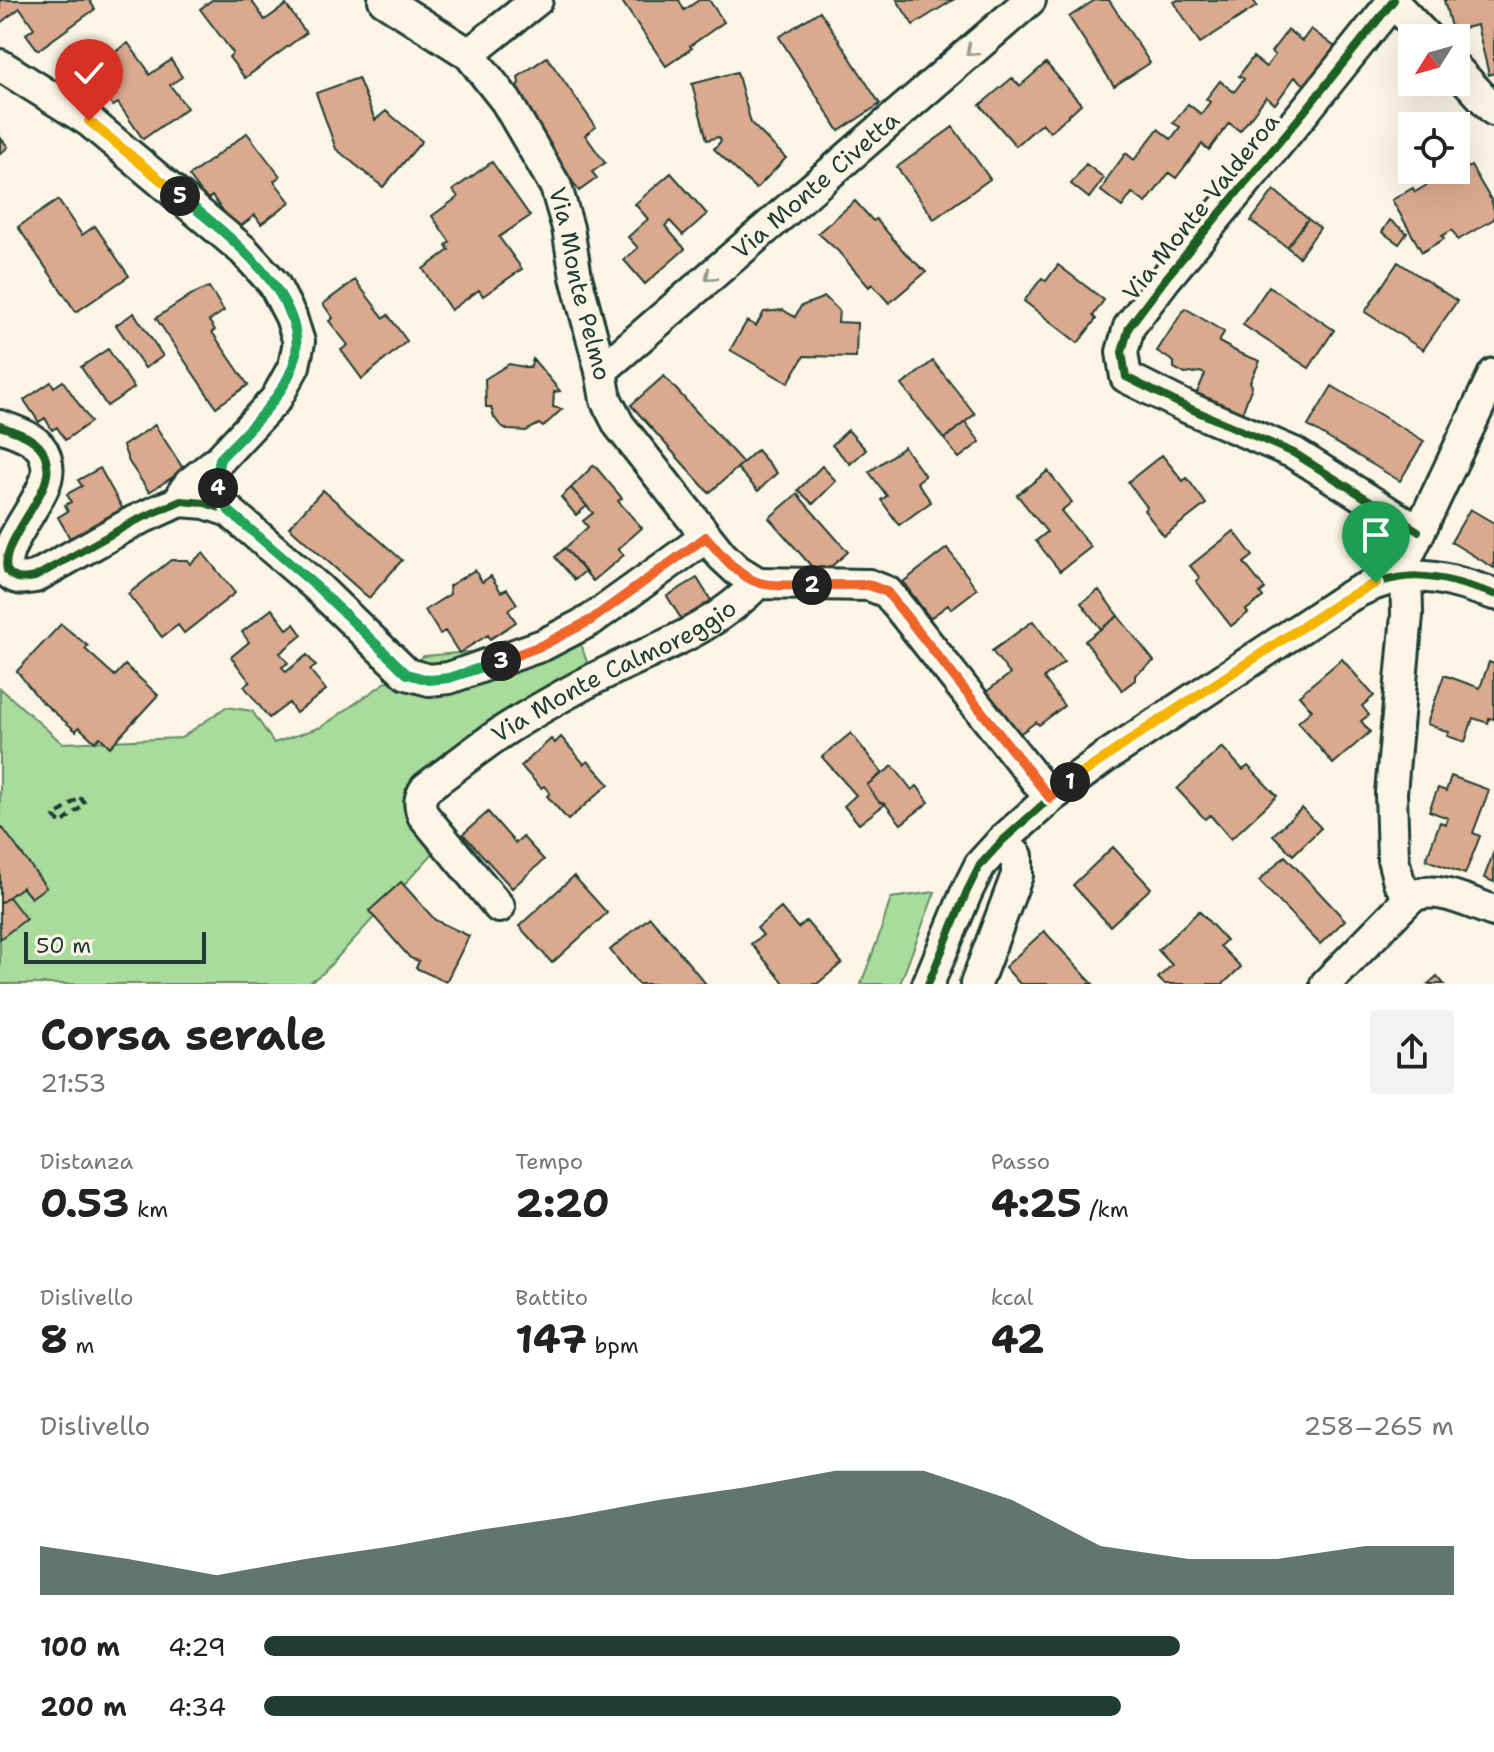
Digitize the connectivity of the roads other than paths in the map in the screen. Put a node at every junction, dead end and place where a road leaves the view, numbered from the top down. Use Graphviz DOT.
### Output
graph roads {
  1 [pos="384,0"];
  2 [pos="537,0"];
  3 [pos="1030,0"];
  4 [pos="1393,1"];
  5 [pos="1414,24"];
  6 [pos="469,54"];
  7 [pos="0,65"];
  8 [pos="1470,84"];
  9 [pos="1494,110"];
  10 [pos="601,371"];
  11 [pos="1494,374"];
  12 [pos="0,426"];
  13 [pos="220,459"];
  14 [pos="181,501"];
  15 [pos="229,511"];
  16 [pos="1418,531"];
  17 [pos="706,537"];
  18 [pos="1407,576"];
  19 [pos="758,583"];
  20 [pos="1494,594"];
  21 [pos="1050,798"];
  22 [pos="1002,841"];
  23 [pos="1410,898"];
  24 [pos="499,907"];
  25 [pos="1494,911"];
  26 [pos="928,984"];
  27 [pos="976,984"];
  28 [pos="1326,984"];
  1 -- 6 [label="street, Via Monte Pelmo"];
  2 -- 6 [label="street"];
  3 -- 10 [label="street, Via Monte Civetta, one-way"];
  4 -- 5 [label="street"];
  4 -- 16 [label="street, Via Monte Valderoa"];
  6 -- 10 [label="street, Via Monte Pelmo"];
  7 -- 13 [label="street"];
  8 -- 9 [label="street"];
  10 -- 17 [label="street, Via Monte Pelmo"];
  11 -- 16 [label="street"];
  12 -- 14 [label="street"];
  13 -- 14 [label="street"];
  13 -- 15 [label="street"];
  14 -- 15 [label="street"];
  15 -- 17 [label="street"];
  16 -- 18 [label="street"];
  17 -- 19 [label="street, Via Monte Pelmo"];
  18 -- 20 [label="street"];
  18 -- 21 [label="street"];
  18 -- 23 [label="street"];
  19 -- 21 [label="street, Via Monte Calmoreggio"];
  19 -- 24 [label="street, Via Monte Calmoreggio"];
  21 -- 22 [label="street"];
  22 -- 26 [label="street"];
  22 -- 27 [label="street"];
  23 -- 25 [label="street"];
  23 -- 28 [label="street"];
}
